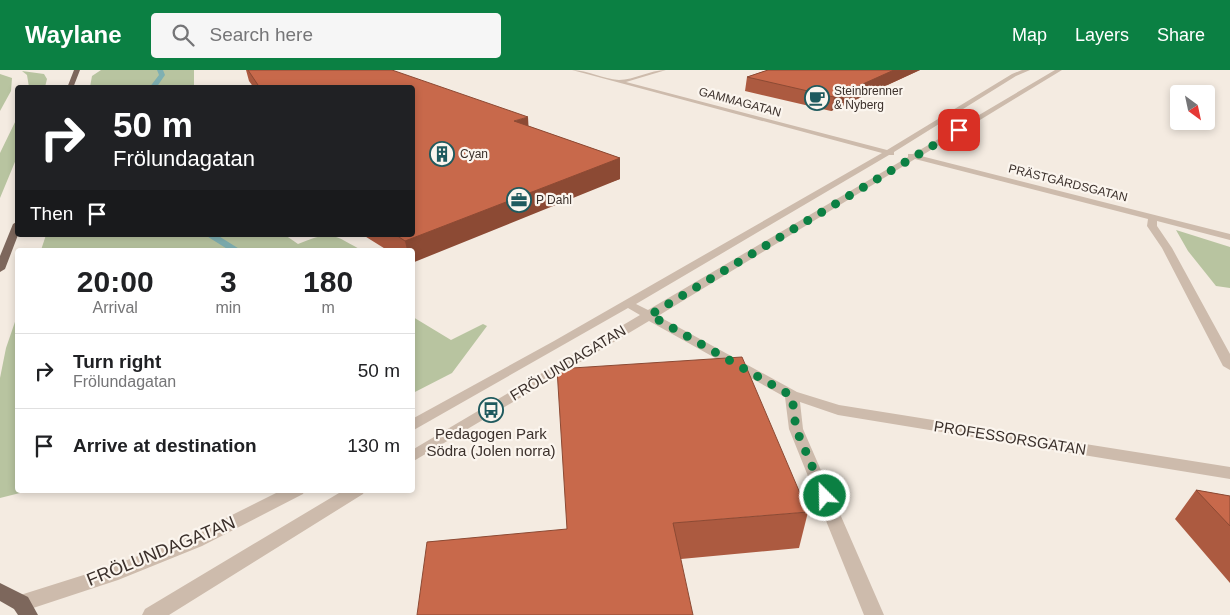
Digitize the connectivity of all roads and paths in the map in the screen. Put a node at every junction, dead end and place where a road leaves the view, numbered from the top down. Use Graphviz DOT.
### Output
graph roads {
  1 [pos="77,70"];
  2 [pos="575,70"];
  3 [pos="663,70"];
  4 [pos="1027,70"];
  5 [pos="1059,70"];
  6 [pos="620,81"];
  7 [pos="71,85"];
  8 [pos="888,152"];
  9 [pos="900,154"];
  10 [pos="914,156"];
  11 [pos="1153,217"];
  12 [pos="15,232"];
  13 [pos="1230,237"];
  14 [pos="0,269"];
  15 [pos="628,304"];
  16 [pos="650,315"];
  17 [pos="1230,366"];
  18 [pos="792,396"];
  19 [pos="415,424"];
  20 [pos="415,455"];
  21 [pos="1230,473"];
  22 [pos="291,493"];
  23 [pos="352,493"];
  24 [pos="0,591"];
  25 [pos="24,609"];
  26 [pos="152,615"];
  27 [pos="874,615"];
  1 -- 7 [label="main road"];
  2 -- 6 [label="street, GAMMAGATAN"];
  3 -- 6 [label="street"];
  4 -- 8 [label="street, FRÖLUNDAGATAN"];
  5 -- 10 [label="street, FRÖLUNDAGATAN"];
  6 -- 8 [label="street, GAMMAGATAN"];
  8 -- 9 [label="street, GAMMAGATAN"];
  8 -- 15 [label="street, FRÖLUNDAGATAN"];
  9 -- 10 [label="street, PRÄSTGÅRDSGATAN"];
  10 -- 11 [label="street, PRÄSTGÅRDSGATAN"];
  10 -- 16 [label="street, FRÖLUNDAGATAN"];
  11 -- 13 [label="street, PRÄSTGÅRDSGATAN"];
  11 -- 17 [label="street"];
  12 -- 14 [label="main road"];
  15 -- 16 [label="street, PROFESSORSGATAN"];
  15 -- 19 [label="street, FRÖLUNDAGATAN"];
  16 -- 18 [label="street, PROFESSORSGATAN"];
  16 -- 20 [label="street, FRÖLUNDAGATAN"];
  18 -- 21 [label="street, PROFESSORSGATAN"];
  18 -- 27 [label="street"];
  22 -- 25 [label="street, FRÖLUNDAGATAN"];
  23 -- 26 [label="street"];
  24 -- 25 [label="main road"];
}
